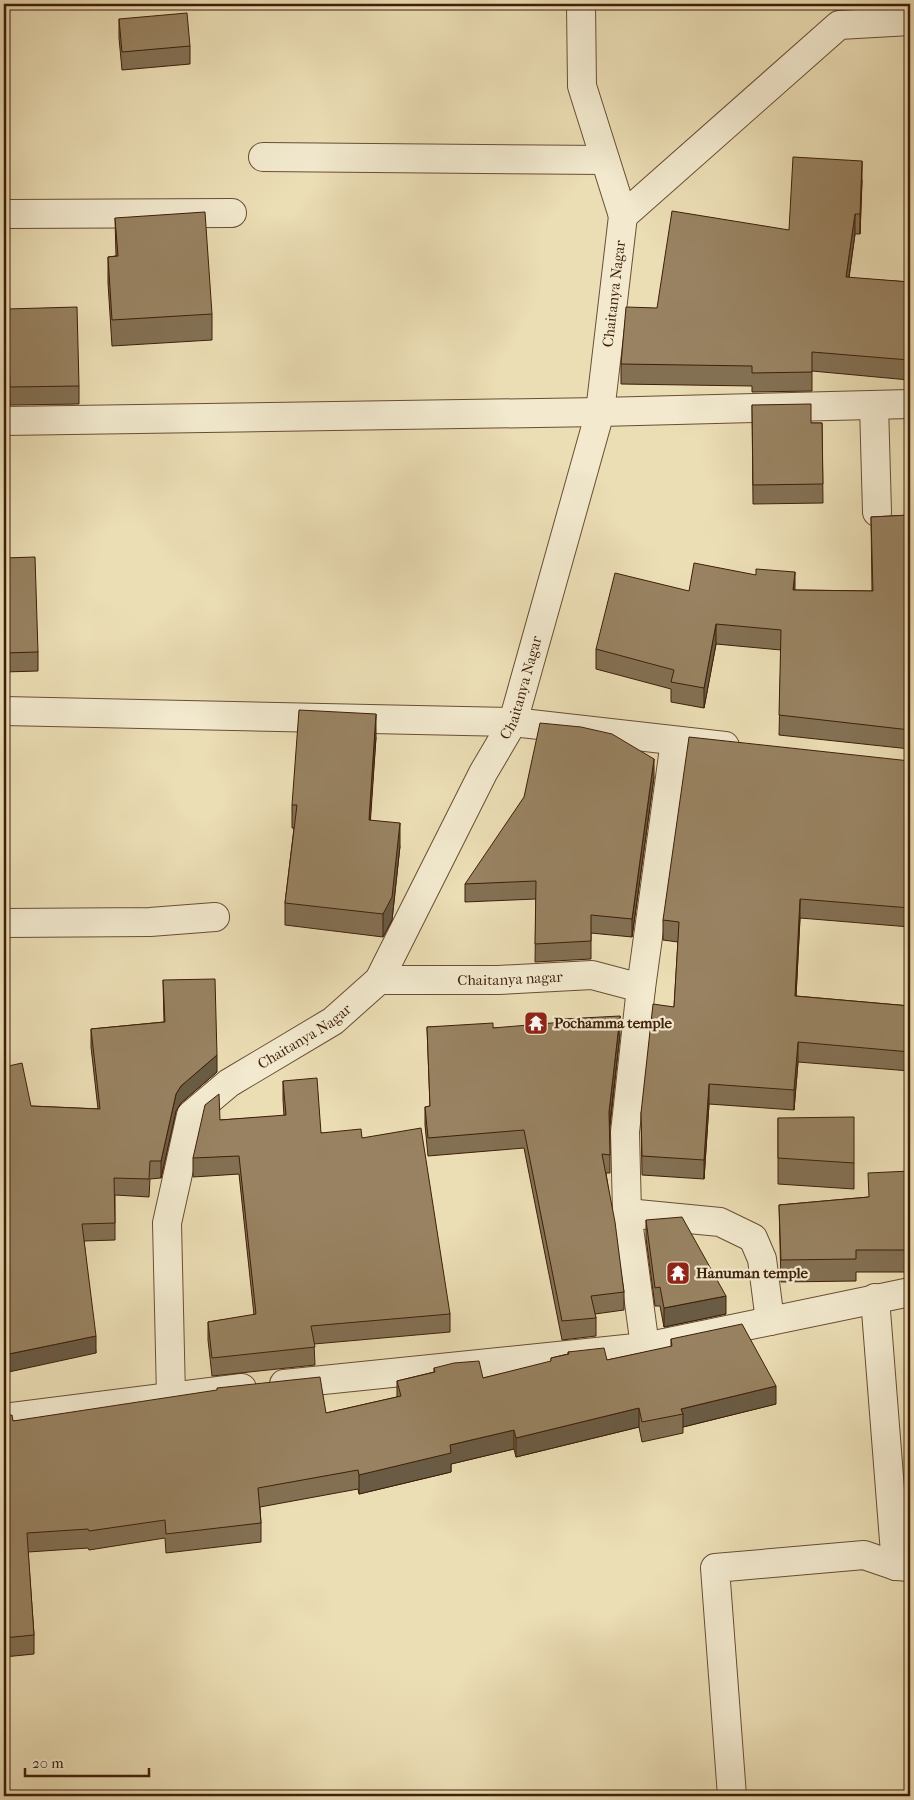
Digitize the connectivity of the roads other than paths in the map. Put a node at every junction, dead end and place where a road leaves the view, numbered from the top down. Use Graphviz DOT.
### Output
graph roads {
  1 [pos="581,4"];
  2 [pos="910,21"];
  3 [pos="263,157"];
  4 [pos="605,160"];
  5 [pos="232,213"];
  6 [pos="4,214"];
  7 [pos="623,216"];
  8 [pos="910,404"];
  9 [pos="874,405"];
  10 [pos="600,412"];
  11 [pos="4,421"];
  12 [pos="877,512"];
  13 [pos="4,711"];
  14 [pos="513,722"];
  15 [pos="675,741"];
  16 [pos="754,749"];
  17 [pos="215,917"];
  18 [pos="4,923"];
  19 [pos="379,980"];
  20 [pos="641,988"];
  21 [pos="627,1213"];
  22 [pos="910,1292"];
  23 [pos="875,1298"];
  24 [pos="770,1320"];
  25 [pos="644,1347"];
  26 [pos="171,1396"];
  27 [pos="4,1418"];
  28 [pos="903,1567"];
  29 [pos="732,1796"];
  1 -- 4 [label="street"];
  2 -- 7 [label="street"];
  3 -- 4 [label="street"];
  4 -- 7 [label="street"];
  5 -- 6 [label="street"];
  7 -- 10 [label="street, Chaitanya Nagar"];
  8 -- 9 [label="street"];
  9 -- 10 [label="street"];
  9 -- 12 [label="street"];
  10 -- 11 [label="street"];
  10 -- 14 [label="street, Chaitanya Nagar"];
  13 -- 14 [label="street"];
  14 -- 15 [label="street"];
  14 -- 19 [label="street, Chaitanya Nagar"];
  15 -- 16 [label="street"];
  15 -- 20 [label="street"];
  17 -- 18 [label="street"];
  19 -- 20 [label="street, Chaitanya nagar"];
  19 -- 26 [label="street, Chaitanya Nagar"];
  20 -- 21 [label="street"];
  21 -- 24 [label="street"];
  21 -- 25 [label="street"];
  22 -- 23 [label="street"];
  23 -- 24 [label="street"];
  23 -- 28 [label="street"];
  24 -- 25 [label="street"];
  25 -- 26 [label="street"];
  26 -- 27 [label="street"];
  28 -- 29 [label="street"];
}
